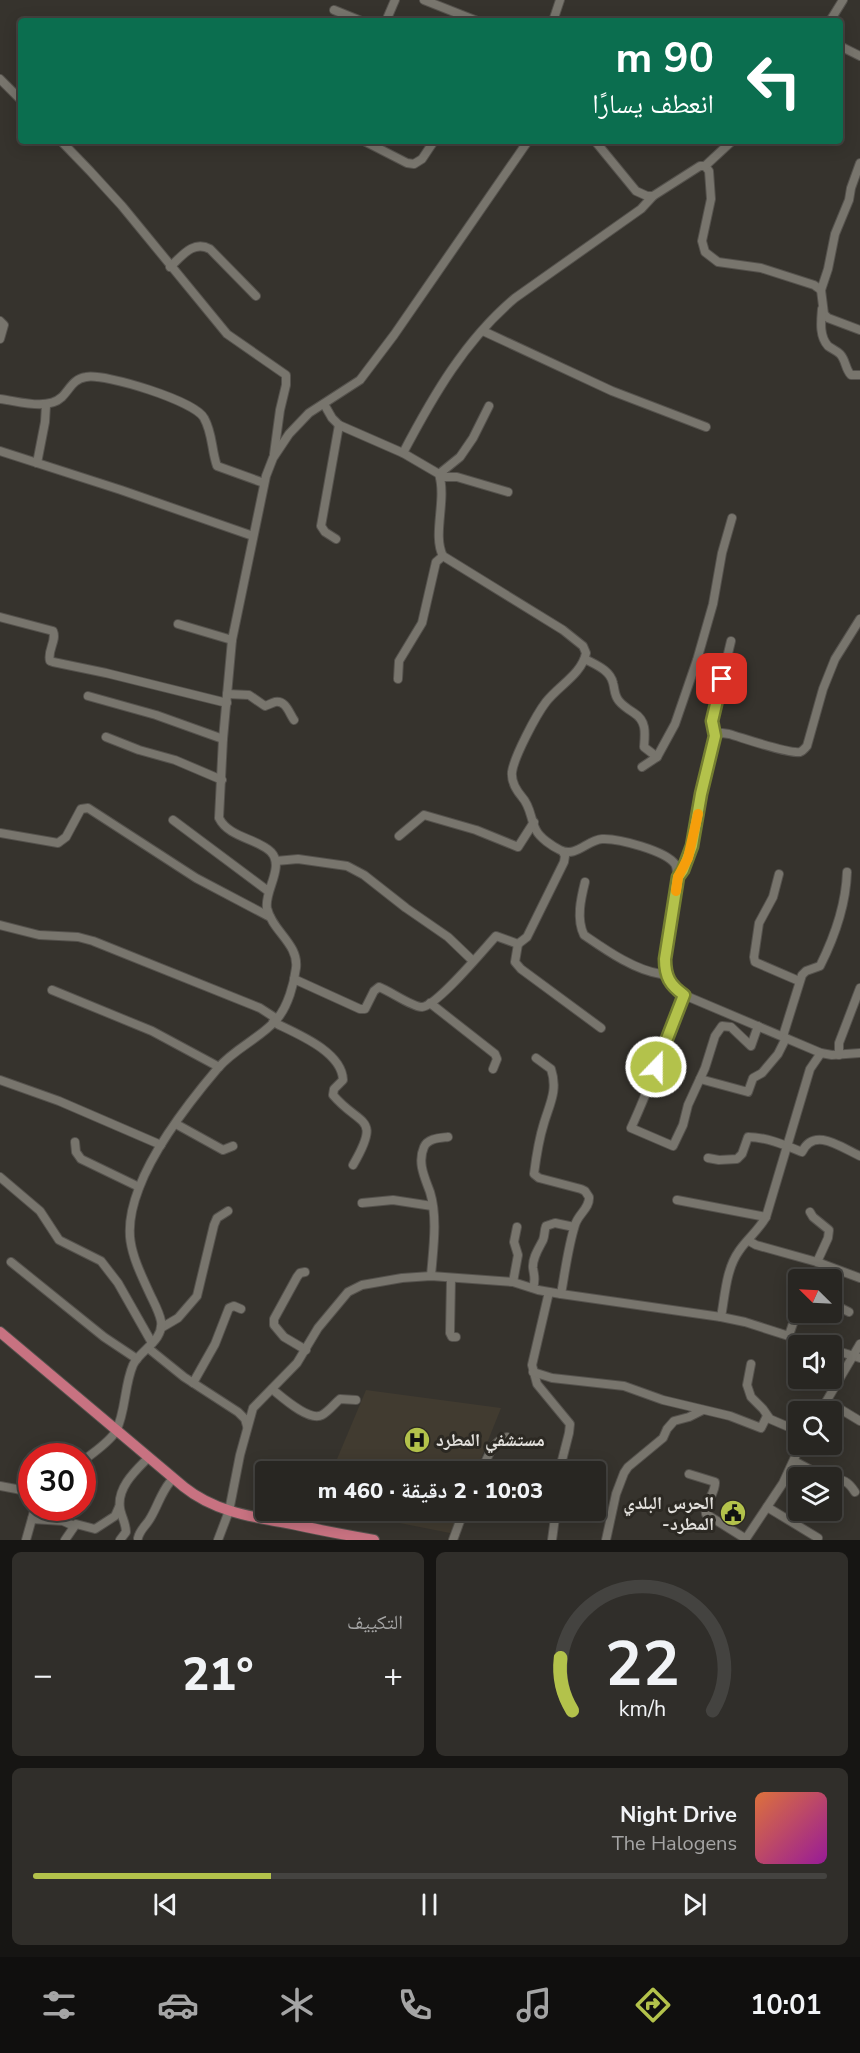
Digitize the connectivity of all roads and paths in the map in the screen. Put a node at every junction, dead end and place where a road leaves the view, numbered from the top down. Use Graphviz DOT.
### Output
graph roads {
  1 [pos="395,0"];
  2 [pos="424,0"];
  3 [pos="560,0"];
  4 [pos="843,0"];
  5 [pos="334,10"];
  6 [pos="354,18"];
  7 [pos="387,18"];
  8 [pos="469,18"];
  9 [pos="554,18"];
  10 [pos="832,18"];
  11 [pos="843,48"];
  12 [pos="860,56"];
  13 [pos="0,79"];
  14 [pos="18,97"];
  15 [pos="64,144"];
  16 [pos="370,144"];
  17 [pos="432,144"];
  18 [pos="526,144"];
  19 [pos="597,144"];
  20 [pos="729,144"];
  21 [pos="860,164"];
  22 [pos="705,166"];
  23 [pos="653,196"];
  24 [pos="170,267"];
  25 [pos="821,290"];
  26 [pos="256,296"];
  27 [pos="822,307"];
  28 [pos="0,321"];
  29 [pos="860,330"];
  30 [pos="483,331"];
  31 [pos="0,339"];
  32 [pos="860,375"];
  33 [pos="0,399"];
  34 [pos="324,404"];
  35 [pos="46,405"];
  36 [pos="489,406"];
  37 [pos="339,425"];
  38 [pos="706,427"];
  39 [pos="0,451"];
  40 [pos="403,453"];
  41 [pos="273,458"];
  42 [pos="37,463"];
  43 [pos="440,476"];
  44 [pos="264,483"];
  45 [pos="508,492"];
  46 [pos="732,518"];
  47 [pos="253,536"];
  48 [pos="336,539"];
  49 [pos="443,556"];
  50 [pos="0,617"];
  51 [pos="860,619"];
  52 [pos="178,624"];
  53 [pos="232,640"];
  54 [pos="731,641"];
  55 [pos="585,659"];
  56 [pos="398,679"];
  57 [pos="88,696"];
  58 [pos="227,699"];
  59 [pos="294,720"];
  60 [pos="715,736"];
  61 [pos="106,737"];
  62 [pos="223,739"];
  63 [pos="657,757"];
  64 [pos="642,767"];
  65 [pos="222,780"];
  66 [pos="173,820"];
  67 [pos="534,821"];
  68 [pos="0,833"];
  69 [pos="399,836"];
  70 [pos="563,852"];
  71 [pos="276,861"];
  72 [pos="847,872"];
  73 [pos="779,874"];
  74 [pos="678,877"];
  75 [pos="585,882"];
  76 [pos="268,891"];
  77 [pos="270,917"];
  78 [pos="0,925"];
  79 [pos="518,944"];
  80 [pos="473,961"];
  81 [pos="665,971"];
  82 [pos="294,979"];
  83 [pos="799,981"];
  84 [pos="860,988"];
  85 [pos="52,990"];
  86 [pos="684,995"];
  87 [pos="430,1003"];
  88 [pos="275,1021"];
  89 [pos="758,1026"];
  90 [pos="602,1028"];
  91 [pos="784,1037"];
  92 [pos="821,1053"];
  93 [pos="860,1053"];
  94 [pos="839,1055"];
  95 [pos="536,1058"];
  96 [pos="219,1066"];
  97 [pos="494,1070"];
  98 [pos="700,1079"];
  99 [pos="0,1080"];
  100 [pos="176,1124"];
  101 [pos="448,1137"];
  102 [pos="75,1142"];
  103 [pos="161,1145"];
  104 [pos="233,1146"];
  105 [pos="787,1146"];
  106 [pos="860,1156"];
  107 [pos="708,1158"];
  108 [pos="353,1165"];
  109 [pos="0,1168"];
  110 [pos="2,1179"];
  111 [pos="139,1187"];
  112 [pos="677,1200"];
  113 [pos="362,1203"];
  114 [pos="432,1206"];
  115 [pos="228,1211"];
  116 [pos="810,1212"];
  117 [pos="766,1217"];
  118 [pos="517,1227"];
  119 [pos="574,1227"];
  120 [pos="749,1241"];
  121 [pos="11,1262"];
  122 [pos="817,1262"];
  123 [pos="304,1272"];
  124 [pos="431,1276"];
  125 [pos="451,1278"];
  126 [pos="860,1278"];
  127 [pos="513,1282"];
  128 [pos="533,1288"];
  129 [pos="549,1292"];
  130 [pos="561,1294"];
  131 [pos="842,1308"];
  132 [pos="241,1309"];
  133 [pos="849,1312"];
  134 [pos="721,1317"];
  135 [pos="793,1323"];
  136 [pos="161,1328"];
  137 [pos="0,1332"];
  138 [pos="789,1335"];
  139 [pos="456,1337"];
  140 [pos="0,1339"];
  141 [pos="860,1344"];
  142 [pos="150,1345"];
  143 [pos="306,1350"];
  144 [pos="856,1357"];
  145 [pos="137,1359"];
  146 [pos="752,1364"];
  147 [pos="533,1372"];
  148 [pos="193,1383"];
  149 [pos="272,1389"];
  150 [pos="356,1400"];
  151 [pos="827,1401"];
  152 [pos="253,1408"];
  153 [pos="703,1410"];
  154 [pos="842,1410"];
  155 [pos="238,1412"];
  156 [pos="767,1416"];
  157 [pos="860,1421"];
  158 [pos="248,1426"];
  159 [pos="788,1427"];
  160 [pos="115,1432"];
  161 [pos="507,1437"];
  162 [pos="96,1449"];
  163 [pos="796,1455"];
  164 [pos="145,1461"];
  165 [pos="487,1461"];
  166 [pos="563,1461"];
  167 [pos="794,1461"];
  168 [pos="805,1467"];
  169 [pos="689,1474"];
  170 [pos="842,1479"];
  171 [pos="170,1482"];
  172 [pos="0,1486"];
  173 [pos="18,1489"];
  174 [pos="855,1492"];
  175 [pos="119,1507"];
  176 [pos="767,1507"];
  177 [pos="228,1514"];
  178 [pos="31,1521"];
  179 [pos="63,1521"];
  180 [pos="308,1521"];
  181 [pos="460,1521"];
  182 [pos="555,1521"];
  183 [pos="74,1526"];
  184 [pos="304,1527"];
  185 [pos="138,1538"];
  186 [pos="818,1538"];
  187 [pos="745,1539"];
  188 [pos="26,1540"];
  189 [pos="65,1540"];
  190 [pos="120,1540"];
  191 [pos="218,1540"];
  192 [pos="342,1540"];
  193 [pos="374,1540"];
  194 [pos="453,1540"];
  195 [pos="552,1540"];
  196 [pos="606,1540"];
  1 -- 7 [label="street"];
  2 -- 8 [label="street"];
  3 -- 9 [label="street"];
  4 -- 10 [label="street"];
  5 -- 6 [label="street"];
  11 -- 12 [label="street"];
  13 -- 14 [label="street"];
  15 -- 24 [label="street"];
  16 -- 17 [label="street"];
  18 -- 34 [label="street"];
  19 -- 23 [label="street"];
  20 -- 22 [label="street"];
  21 -- 25 [label="street"];
  22 -- 23 [label="street"];
  22 -- 25 [label="street"];
  23 -- 30 [label="street"];
  24 -- 26 [label="street"];
  24 -- 41 [label="street"];
  25 -- 27 [label="street"];
  27 -- 29 [label="street"];
  27 -- 32 [label="street"];
  28 -- 31 [label="street"];
  30 -- 38 [label="street"];
  30 -- 40 [label="street"];
  33 -- 35 [label="street"];
  34 -- 37 [label="street"];
  34 -- 41 [label="street"];
  35 -- 42 [label="street"];
  35 -- 44 [label="street"];
  36 -- 43 [label="street"];
  37 -- 40 [label="street"];
  37 -- 48 [label="street"];
  39 -- 42 [label="street"];
  40 -- 43 [label="street"];
  41 -- 44 [label="street"];
  42 -- 47 [label="street"];
  43 -- 45 [label="street"];
  43 -- 49 [label="street"];
  44 -- 47 [label="street"];
  46 -- 63 [label="street"];
  47 -- 53 [label="street"];
  49 -- 55 [label="street"];
  49 -- 56 [label="street"];
  50 -- 58 [label="street"];
  51 -- 60 [label="street"];
  52 -- 53 [label="street"];
  53 -- 58 [label="street"];
  54 -- 60 [label="street"];
  55 -- 63 [label="street"];
  55 -- 67 [label="street"];
  57 -- 62 [label="street"];
  58 -- 59 [label="street"];
  58 -- 62 [label="street"];
  60 -- 74 [label="street"];
  61 -- 65 [label="street"];
  62 -- 65 [label="street"];
  63 -- 64 [label="street"];
  65 -- 71 [label="street"];
  66 -- 76 [label="street"];
  67 -- 69 [label="street"];
  67 -- 70 [label="street"];
  68 -- 77 [label="street"];
  70 -- 74 [label="street"];
  70 -- 79 [label="street"];
  71 -- 76 [label="street"];
  71 -- 80 [label="street"];
  72 -- 83 [label="street"];
  73 -- 83 [label="street"];
  74 -- 81 [label="street"];
  75 -- 81 [label="street"];
  76 -- 77 [label="street"];
  77 -- 82 [label="street"];
  78 -- 88 [label="street"];
  79 -- 80 [label="street"];
  79 -- 90 [label="street"];
  80 -- 87 [label="street"];
  81 -- 86 [label="street"];
  82 -- 87 [label="street"];
  82 -- 88 [label="street"];
  83 -- 91 [label="street"];
  84 -- 94 [label="street"];
  85 -- 96 [label="street"];
  86 -- 89 [label="street"];
  86 -- 98 [label="street"];
  87 -- 97 [label="street"];
  88 -- 96 [label="street"];
  88 -- 108 [label="street"];
  89 -- 91 [label="street"];
  89 -- 98 [label="street"];
  91 -- 92 [label="street"];
  91 -- 98 [label="street"];
  92 -- 94 [label="street"];
  92 -- 105 [label="street"];
  93 -- 94 [label="street"];
  95 -- 119 [label="street"];
  96 -- 100 [label="street"];
  99 -- 103 [label="street"];
  100 -- 103 [label="street"];
  100 -- 104 [label="street"];
  101 -- 114 [label="street"];
  102 -- 111 [label="street"];
  103 -- 111 [label="street"];
  105 -- 106 [label="street"];
  105 -- 107 [label="street"];
  105 -- 117 [label="street"];
  109 -- 110 [label="street"];
  110 -- 142 [label="street"];
  111 -- 136 [label="street"];
  112 -- 117 [label="street"];
  113 -- 114 [label="street"];
  114 -- 124 [label="street"];
  115 -- 136 [label="street"];
  116 -- 122 [label="street"];
  117 -- 120 [label="street"];
  118 -- 127 [label="street"];
  119 -- 128 [label="street"];
  119 -- 130 [label="street"];
  120 -- 122 [label="street"];
  120 -- 134 [label="street"];
  121 -- 145 [label="street"];
  122 -- 126 [label="street"];
  123 -- 143 [label="street"];
  124 -- 125 [label="street"];
  124 -- 143 [label="street"];
  125 -- 127 [label="street"];
  125 -- 139 [label="street"];
  127 -- 128 [label="street"];
  128 -- 129 [label="street"];
  129 -- 130 [label="street"];
  129 -- 147 [label="street"];
  130 -- 134 [label="street"];
  131 -- 133 [label="street"];
  132 -- 148 [label="street"];
  134 -- 138 [label="street"];
  135 -- 138 [label="street"];
  136 -- 142 [label="street"];
  137 -- 160 [label="main road"];
  140 -- 160 [label="main road"];
  141 -- 144 [label="street"];
  142 -- 145 [label="street"];
  142 -- 148 [label="street"];
  143 -- 149 [label="street"];
  144 -- 151 [label="street"];
  145 -- 160 [label="street"];
  146 -- 156 [label="street"];
  147 -- 153 [label="street"];
  147 -- 166 [label="street"];
  148 -- 155 [label="street"];
  149 -- 150 [label="street"];
  149 -- 152 [label="street"];
  152 -- 155 [label="street"];
  152 -- 158 [label="street"];
  153 -- 156 [label="street"];
  153 -- 196 [label="street"];
  154 -- 157 [label="street"];
  155 -- 158 [label="street"];
  156 -- 159 [label="street"];
  158 -- 177 [label="street"];
  160 -- 162 [label="street"];
  160 -- 164 [label="main road"];
  160 -- 177 [label="main road"];
  161 -- 165 [label="street"];
  163 -- 167 [label="street"];
  164 -- 171 [label="main road"];
  164 -- 175 [label="street"];
  167 -- 168 [label="street"];
  167 -- 176 [label="street"];
  169 -- 187 [label="street"];
  170 -- 174 [label="street"];
  171 -- 177 [label="main road"];
  171 -- 185 [label="street"];
  172 -- 173 [label="street"];
  175 -- 183 [label="street"];
  175 -- 190 [label="street"];
  176 -- 186 [label="street"];
  176 -- 187 [label="street"];
  177 -- 184 [label="main road"];
  177 -- 191 [label="street"];
  177 -- 192 [label="main road"];
  178 -- 188 [label="street"];
  179 -- 183 [label="street"];
  180 -- 184 [label="street"];
  181 -- 194 [label="street"];
  182 -- 195 [label="street"];
  183 -- 189 [label="street"];
  184 -- 193 [label="main road"];
}
